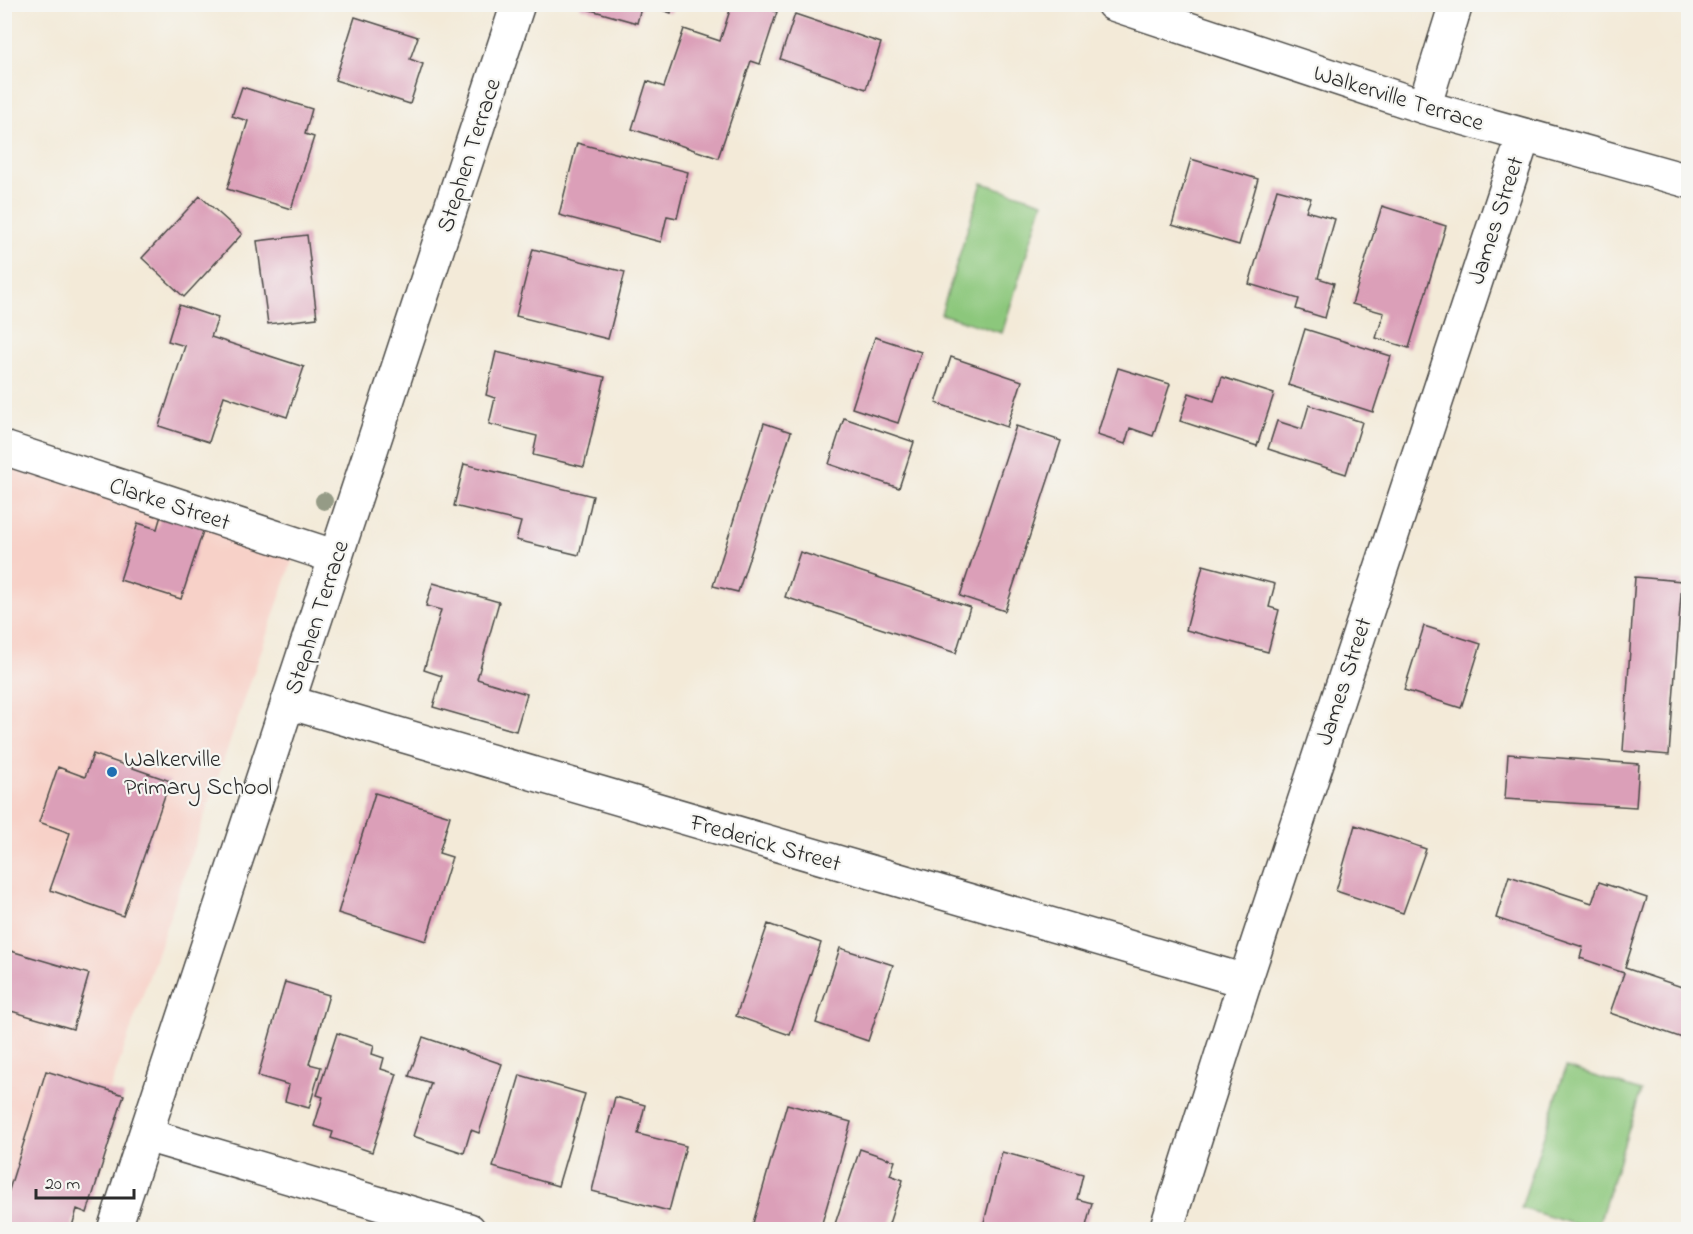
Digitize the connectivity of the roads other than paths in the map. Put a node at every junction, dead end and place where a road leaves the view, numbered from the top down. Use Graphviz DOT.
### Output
graph roads {
  1 [pos="518,4"];
  2 [pos="1113,4"];
  3 [pos="1456,4"];
  4 [pos="1424,107"];
  5 [pos="1524,135"];
  6 [pos="1689,181"];
  7 [pos="4,448"];
  8 [pos="336,557"];
  9 [pos="288,702"];
  10 [pos="1245,981"];
  11 [pos="146,1135"];
  12 [pos="114,1230"];
  13 [pos="469,1230"];
  14 [pos="1166,1230"];
  1 -- 8 [label="street, Stephen Terrace"];
  2 -- 4 [label="street, Walkerville Terrace"];
  3 -- 4 [label="street"];
  4 -- 5 [label="street, Walkerville Terrace"];
  5 -- 6 [label="street, Walkerville Terrace"];
  5 -- 10 [label="street, James Street"];
  7 -- 8 [label="street, Clarke Street"];
  8 -- 9 [label="street, Stephen Terrace"];
  9 -- 10 [label="street, Frederick Street"];
  9 -- 11 [label="street, Stephen Terrace"];
  10 -- 14 [label="street, James Street"];
  11 -- 12 [label="street, Stephen Terrace"];
  11 -- 13 [label="street"];
}
